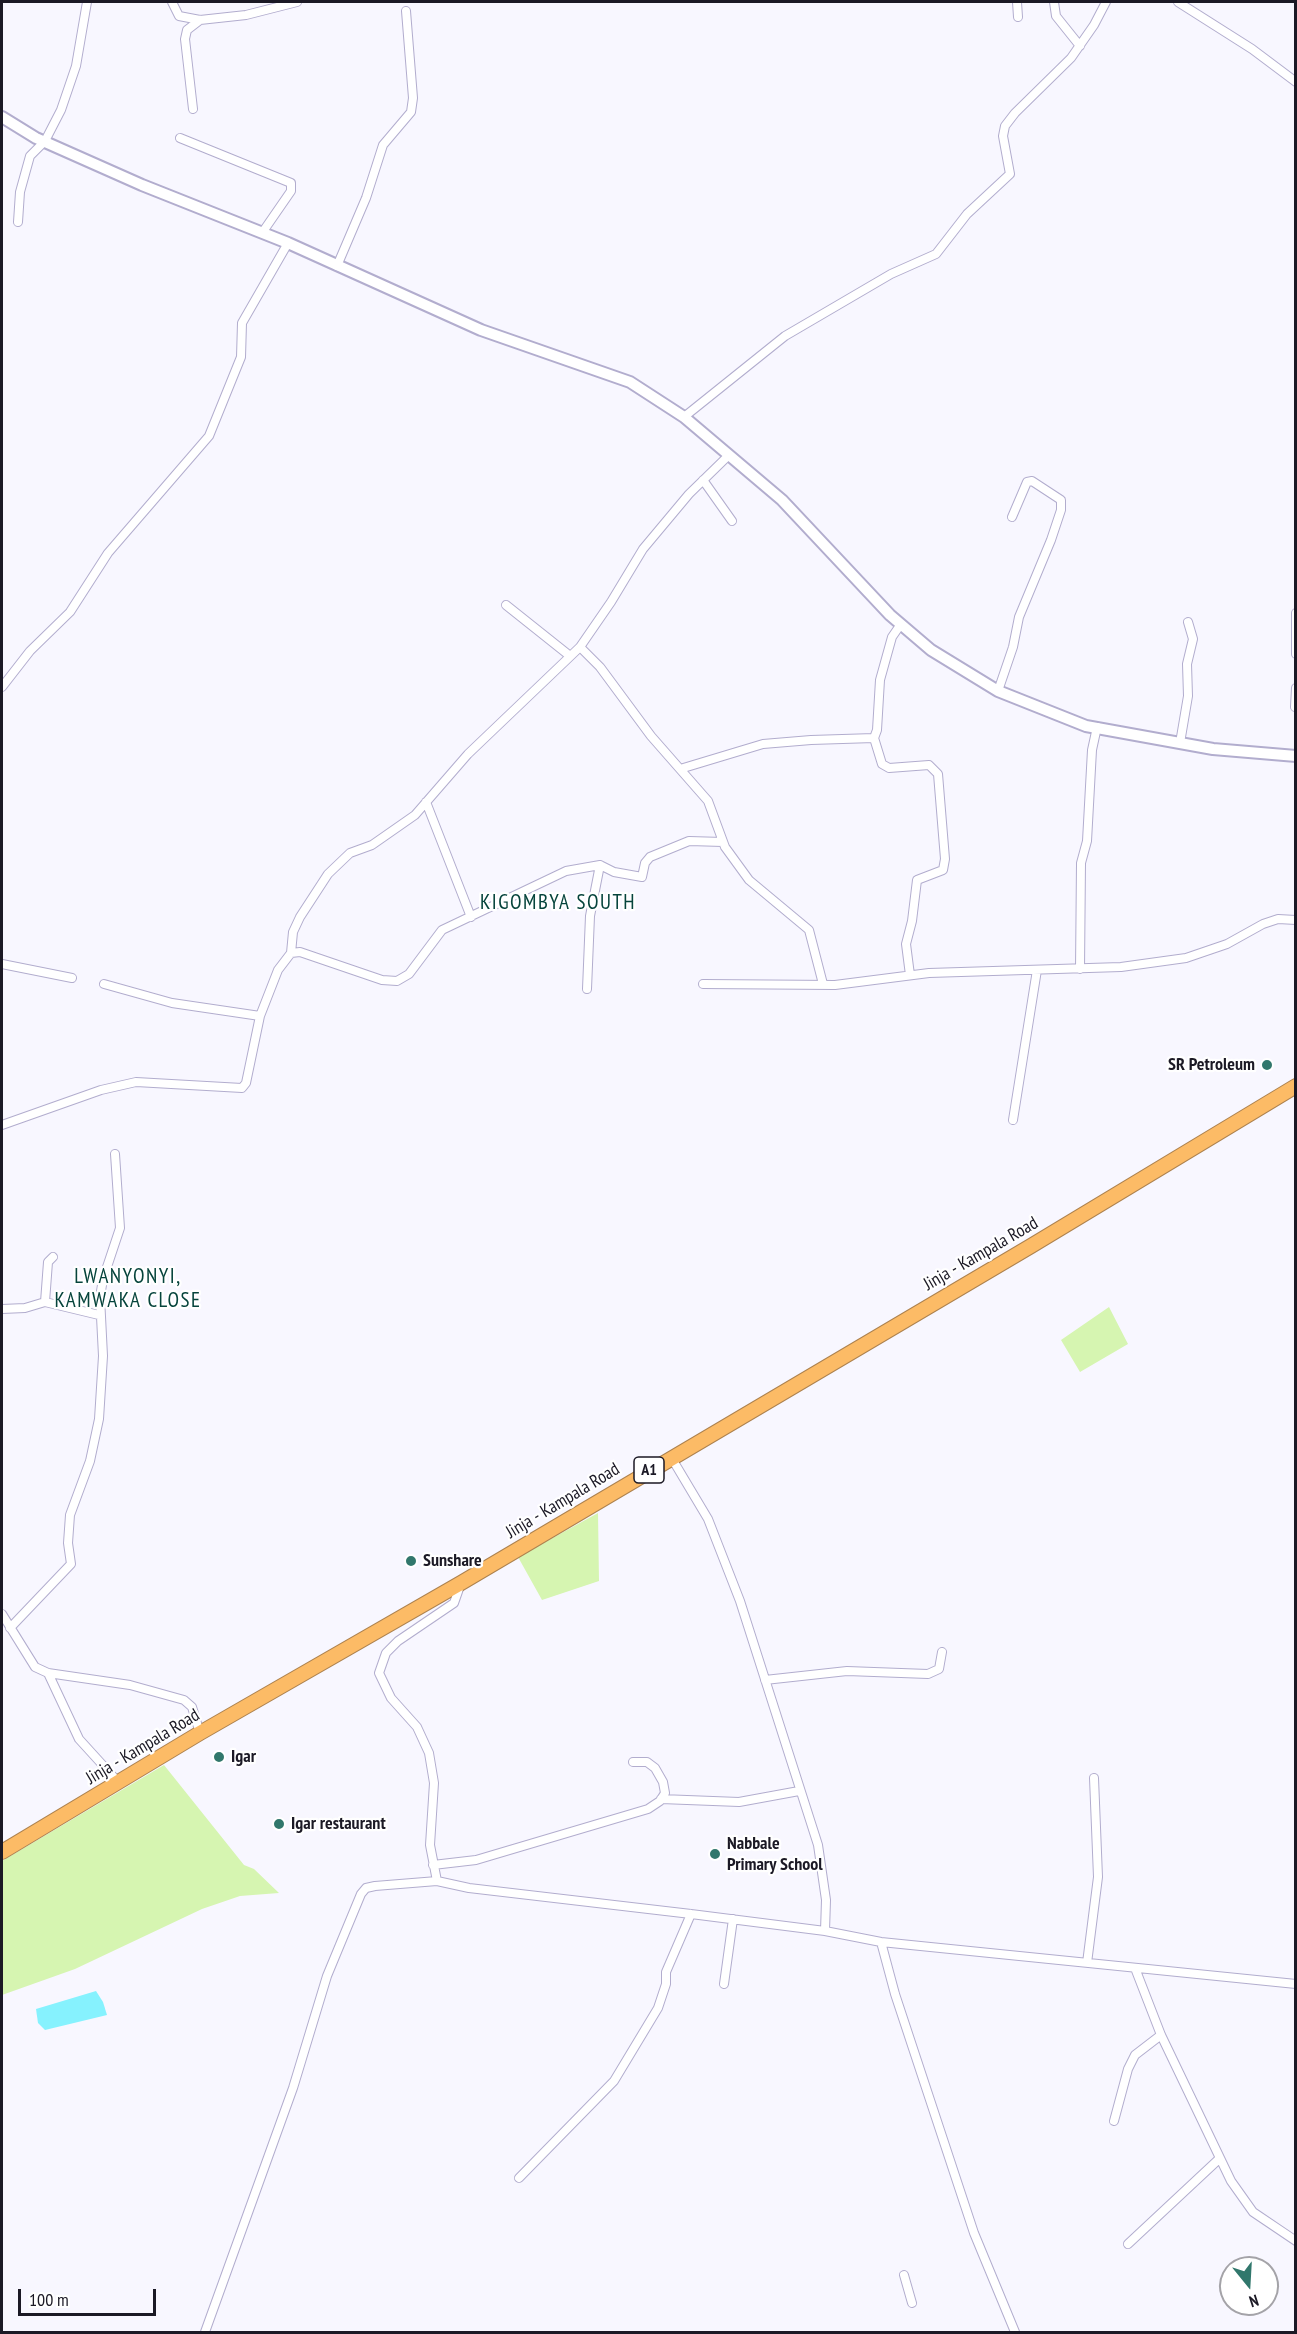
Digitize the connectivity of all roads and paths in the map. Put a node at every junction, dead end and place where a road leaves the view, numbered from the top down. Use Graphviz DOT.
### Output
graph roads {
  1 [pos="87,2"];
  2 [pos="172,2"];
  3 [pos="297,2"];
  4 [pos="1017,2"];
  5 [pos="1054,2"];
  6 [pos="1106,2"];
  7 [pos="1178,2"];
  8 [pos="406,11"];
  9 [pos="1018,16"];
  10 [pos="200,20"];
  11 [pos="1080,46"];
  12 [pos="1296,82"];
  13 [pos="193,109"];
  14 [pos="2,117"];
  15 [pos="180,138"];
  16 [pos="45,141"];
  17 [pos="18,222"];
  18 [pos="262,233"];
  19 [pos="288,243"];
  20 [pos="337,266"];
  21 [pos="684,417"];
  22 [pos="728,456"];
  23 [pos="703,480"];
  24 [pos="1012,517"];
  25 [pos="732,521"];
  26 [pos="506,605"];
  27 [pos="1296,613"];
  28 [pos="1188,622"];
  29 [pos="901,624"];
  30 [pos="580,647"];
  31 [pos="1296,654"];
  32 [pos="570,656"];
  33 [pos="2,687"];
  34 [pos="1296,688"];
  35 [pos="998,691"];
  36 [pos="1295,707"];
  37 [pos="1097,728"];
  38 [pos="874,738"];
  39 [pos="1180,743"];
  40 [pos="1296,756"];
  41 [pos="680,769"];
  42 [pos="426,802"];
  43 [pos="723,842"];
  44 [pos="600,865"];
  45 [pos="471,917"];
  46 [pos="1296,920"];
  47 [pos="291,953"];
  48 [pos="2,964"];
  49 [pos="1080,969"];
  50 [pos="1037,970"];
  51 [pos="910,975"];
  52 [pos="72,978"];
  53 [pos="104,984"];
  54 [pos="703,984"];
  55 [pos="823,984"];
  56 [pos="586,989"];
  57 [pos="260,1017"];
  58 [pos="1296,1086"];
  59 [pos="1013,1120"];
  60 [pos="2,1125"];
  61 [pos="115,1154"];
  62 [pos="53,1257"];
  63 [pos="45,1302"];
  64 [pos="2,1309"];
  65 [pos="99,1315"];
  66 [pos="671,1457"];
  67 [pos="460,1583"];
  68 [pos="2,1614"];
  69 [pos="10,1628"];
  70 [pos="942,1652"];
  71 [pos="48,1673"];
  72 [pos="765,1680"];
  73 [pos="200,1733"];
  74 [pos="633,1762"];
  75 [pos="1094,1778"];
  76 [pos="119,1783"];
  77 [pos="799,1791"];
  78 [pos="661,1799"];
  79 [pos="2,1852"];
  80 [pos="433,1865"];
  81 [pos="436,1881"];
  82 [pos="692,1914"];
  83 [pos="733,1919"];
  84 [pos="825,1931"];
  85 [pos="881,1942"];
  86 [pos="1087,1963"];
  87 [pos="1135,1968"];
  88 [pos="724,1984"];
  89 [pos="1296,1984"];
  90 [pos="1161,2035"];
  91 [pos="1114,2121"];
  92 [pos="1219,2159"];
  93 [pos="519,2178"];
  94 [pos="1296,2241"];
  95 [pos="1128,2244"];
  96 [pos="904,2275"];
  97 [pos="912,2303"];
  98 [pos="205,2332"];
  99 [pos="1015,2332"];
  1 -- 16 [label="street"];
  2 -- 10 [label="street"];
  3 -- 10 [label="street"];
  4 -- 9 [label="street"];
  5 -- 11 [label="street"];
  6 -- 11 [label="street"];
  7 -- 12 [label="street"];
  8 -- 20 [label="street"];
  10 -- 13 [label="street"];
  11 -- 21 [label="street"];
  14 -- 16 [label="street"];
  15 -- 18 [label="street"];
  16 -- 17 [label="street"];
  16 -- 18 [label="street"];
  18 -- 19 [label="street"];
  19 -- 20 [label="street"];
  19 -- 33 [label="street"];
  20 -- 21 [label="street"];
  21 -- 22 [label="street"];
  22 -- 23 [label="street"];
  22 -- 29 [label="street"];
  23 -- 25 [label="street"];
  23 -- 30 [label="street"];
  24 -- 35 [label="street"];
  26 -- 32 [label="street"];
  27 -- 31 [label="street"];
  28 -- 39 [label="street"];
  29 -- 35 [label="street"];
  29 -- 38 [label="street"];
  30 -- 32 [label="street"];
  30 -- 41 [label="street"];
  32 -- 42 [label="street"];
  34 -- 36 [label="street"];
  35 -- 37 [label="street"];
  37 -- 39 [label="street"];
  37 -- 49 [label="street"];
  38 -- 41 [label="street"];
  38 -- 51 [label="street"];
  39 -- 40 [label="street"];
  41 -- 43 [label="street"];
  42 -- 45 [label="street"];
  42 -- 47 [label="street"];
  43 -- 44 [label="street"];
  43 -- 55 [label="street"];
  44 -- 45 [label="street"];
  44 -- 56 [label="street"];
  45 -- 47 [label="street"];
  46 -- 49 [label="street"];
  47 -- 57 [label="street"];
  48 -- 52 [label="street"];
  49 -- 50 [label="street"];
  50 -- 51 [label="street"];
  50 -- 59 [label="street"];
  51 -- 55 [label="street"];
  53 -- 57 [label="street"];
  54 -- 55 [label="street"];
  57 -- 60 [label="street"];
  58 -- 66 [label="highway, Jinja - Kampala Road / A1"];
  61 -- 65 [label="street"];
  62 -- 63 [label="street"];
  63 -- 64 [label="street"];
  63 -- 65 [label="street"];
  65 -- 69 [label="street"];
  66 -- 67 [label="highway, Jinja - Kampala Road / A1"];
  66 -- 72 [label="street"];
  67 -- 73 [label="highway, Jinja - Kampala Road / A1"];
  67 -- 80 [label="street"];
  68 -- 69 [label="street"];
  69 -- 71 [label="street"];
  70 -- 72 [label="street"];
  71 -- 73 [label="street"];
  71 -- 76 [label="street"];
  72 -- 77 [label="street"];
  73 -- 76 [label="highway, Jinja - Kampala Road / A1"];
  74 -- 78 [label="street"];
  75 -- 86 [label="street"];
  76 -- 79 [label="highway, Jinja - Kampala Road / A1"];
  77 -- 78 [label="street"];
  77 -- 84 [label="street"];
  78 -- 80 [label="street"];
  80 -- 81 [label="street"];
  81 -- 82 [label="street"];
  81 -- 98 [label="street"];
  82 -- 83 [label="street"];
  82 -- 93 [label="street"];
  83 -- 84 [label="street"];
  83 -- 88 [label="street"];
  84 -- 85 [label="street"];
  85 -- 86 [label="street"];
  85 -- 99 [label="street"];
  86 -- 87 [label="street"];
  87 -- 89 [label="street"];
  87 -- 90 [label="street"];
  90 -- 91 [label="street"];
  90 -- 92 [label="street"];
  92 -- 94 [label="street"];
  92 -- 95 [label="street"];
  96 -- 97 [label="street"];
}
